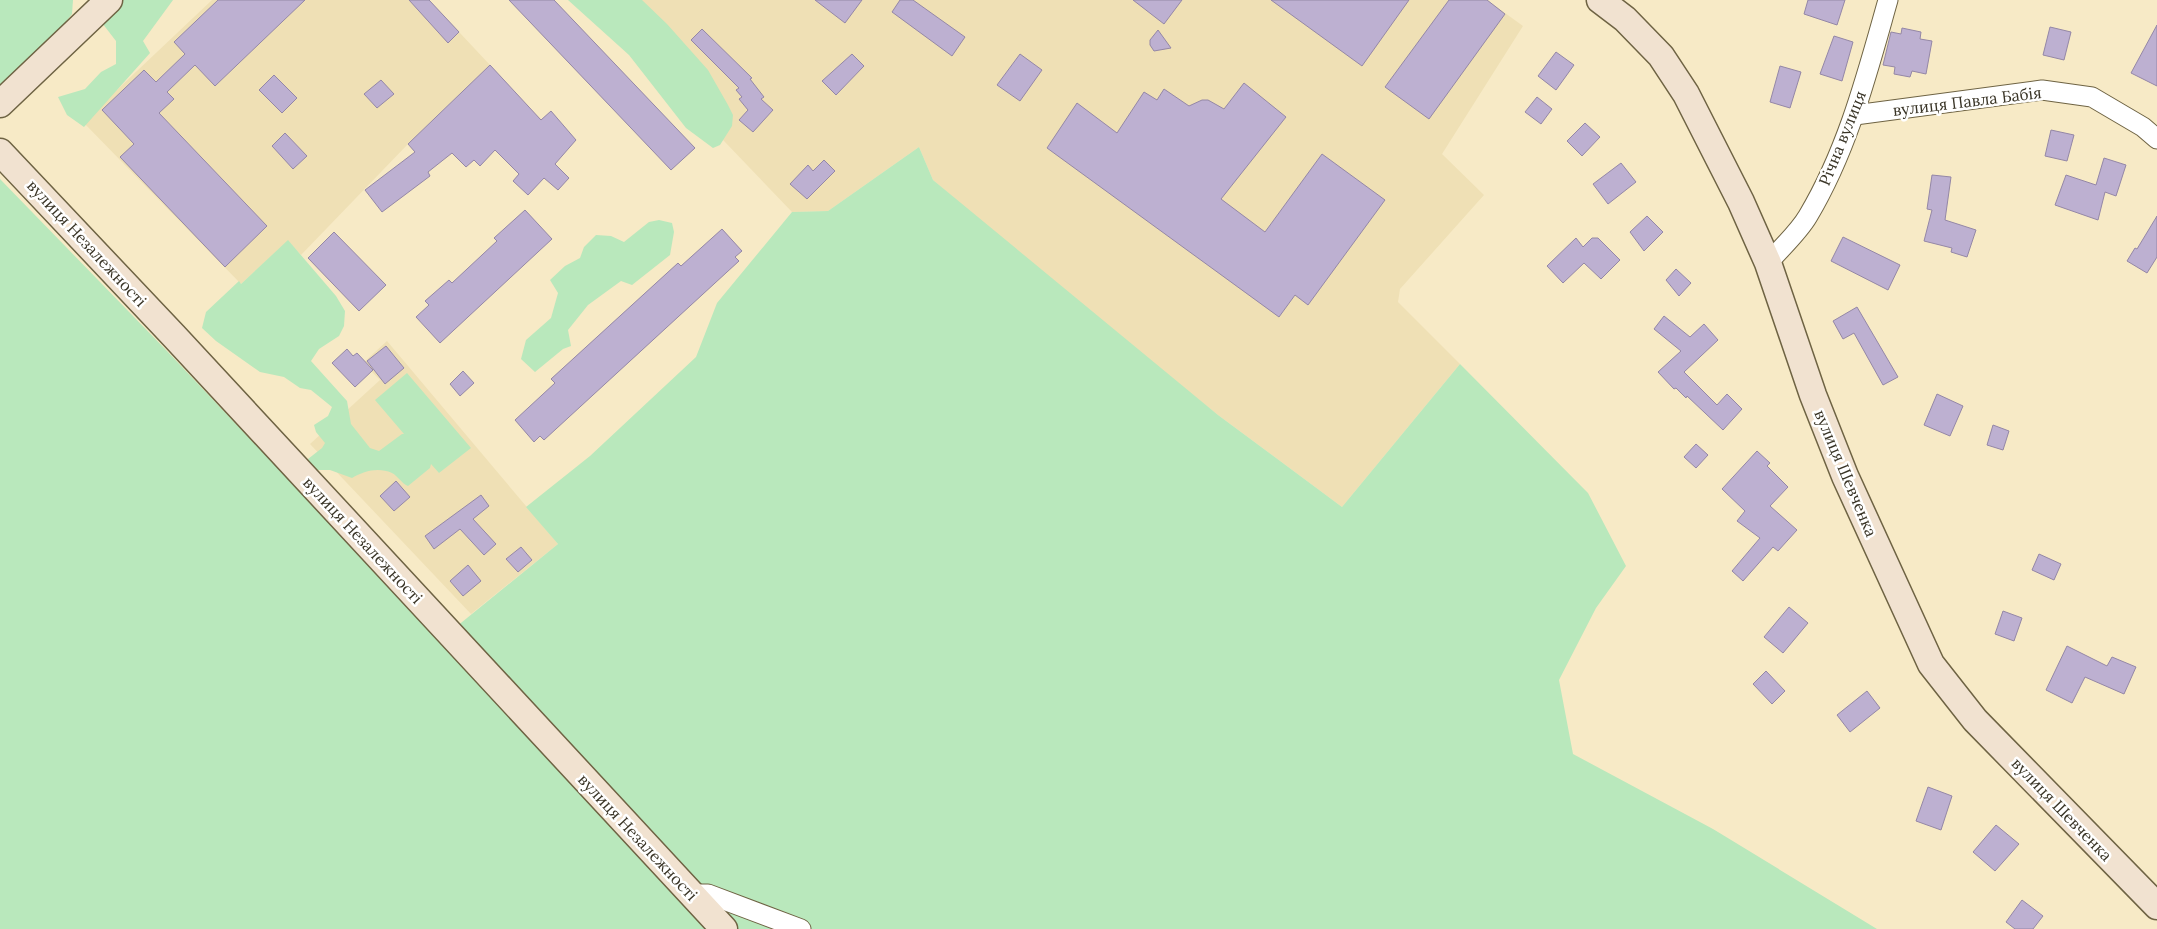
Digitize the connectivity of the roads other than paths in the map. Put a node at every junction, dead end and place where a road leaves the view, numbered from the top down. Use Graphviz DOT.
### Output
graph roads {
  1 [pos="109,0"];
  2 [pos="1600,0"];
  3 [pos="1888,0"];
  4 [pos="0,104"];
  5 [pos="1855,115"];
  6 [pos="2157,139"];
  7 [pos="0,152"];
  8 [pos="1768,263"];
  9 [pos="690,894"];
  10 [pos="2157,906"];
  11 [pos="724,929"];
  12 [pos="800,929"];
  1 -- 4 [label="street"];
  2 -- 8 [label="street, вулиця Шевченка"];
  3 -- 5 [label="street, Річна вулиця"];
  5 -- 6 [label="street, вулиця Павла Бабія"];
  5 -- 8 [label="street, Річна вулиця"];
  7 -- 9 [label="street, вулиця Незалежності"];
  8 -- 10 [label="street, вулиця Шевченка"];
  9 -- 11 [label="street, вулиця Незалежності"];
  9 -- 12 [label="street"];
}
